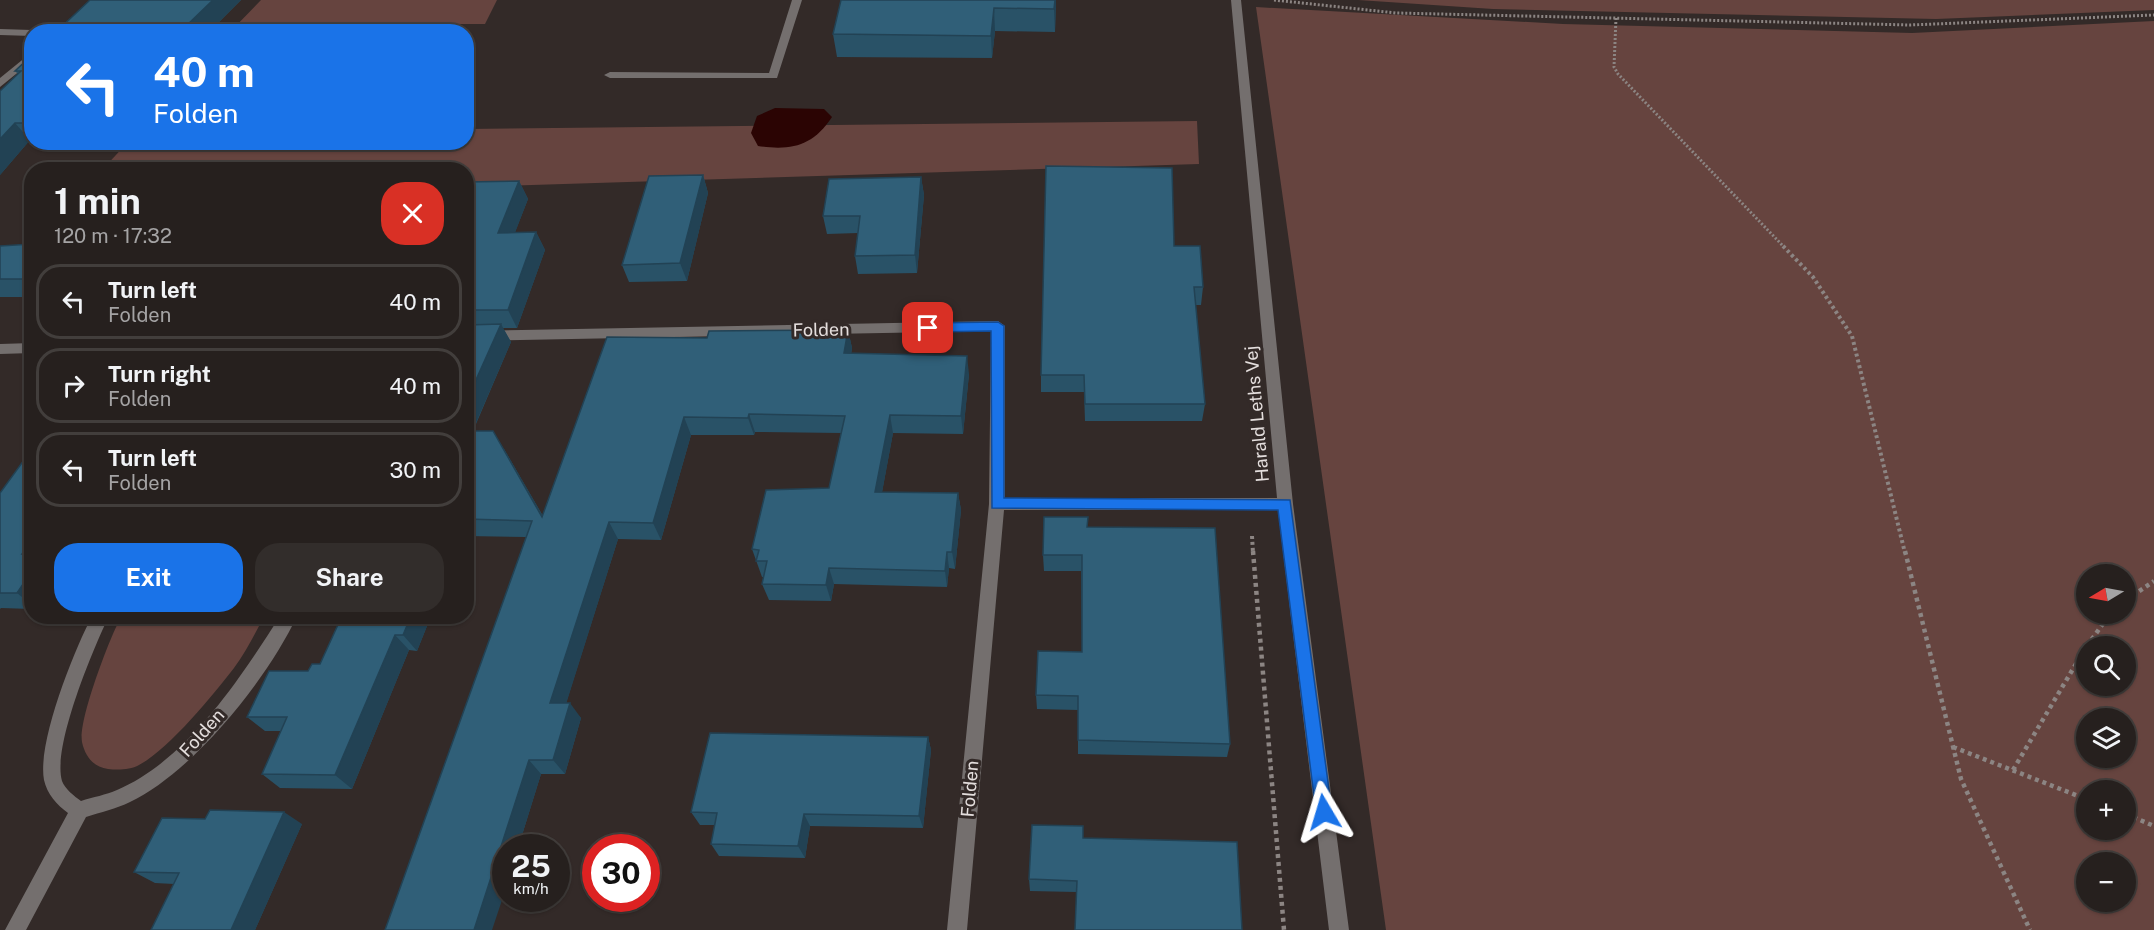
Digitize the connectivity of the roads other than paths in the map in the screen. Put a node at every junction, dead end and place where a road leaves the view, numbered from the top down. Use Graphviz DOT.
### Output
graph roads {
  1 [pos="797,0"];
  2 [pos="1236,0"];
  3 [pos="0,32"];
  4 [pos="24,33"];
  5 [pos="24,62"];
  6 [pos="610,75"];
  7 [pos="0,84"];
  8 [pos="474,336"];
  9 [pos="24,348"];
  10 [pos="0,350"];
  11 [pos="997,504"];
  12 [pos="1285,504"];
  13 [pos="98,624"];
  14 [pos="284,624"];
  15 [pos="80,810"];
  16 [pos="15,930"];
  17 [pos="957,930"];
  18 [pos="1339,930"];
  1 -- 6 [label="street"];
  2 -- 12 [label="street, Harald Leths Vej"];
  3 -- 4 [label="street"];
  5 -- 7 [label="street"];
  8 -- 11 [label="street, Folden"];
  9 -- 10 [label="street"];
  11 -- 12 [label="street"];
  11 -- 17 [label="street, Folden"];
  12 -- 18 [label="street, Harald Leths Vej"];
  13 -- 15 [label="street"];
  14 -- 15 [label="street, Folden"];
  15 -- 16 [label="street"];
}
